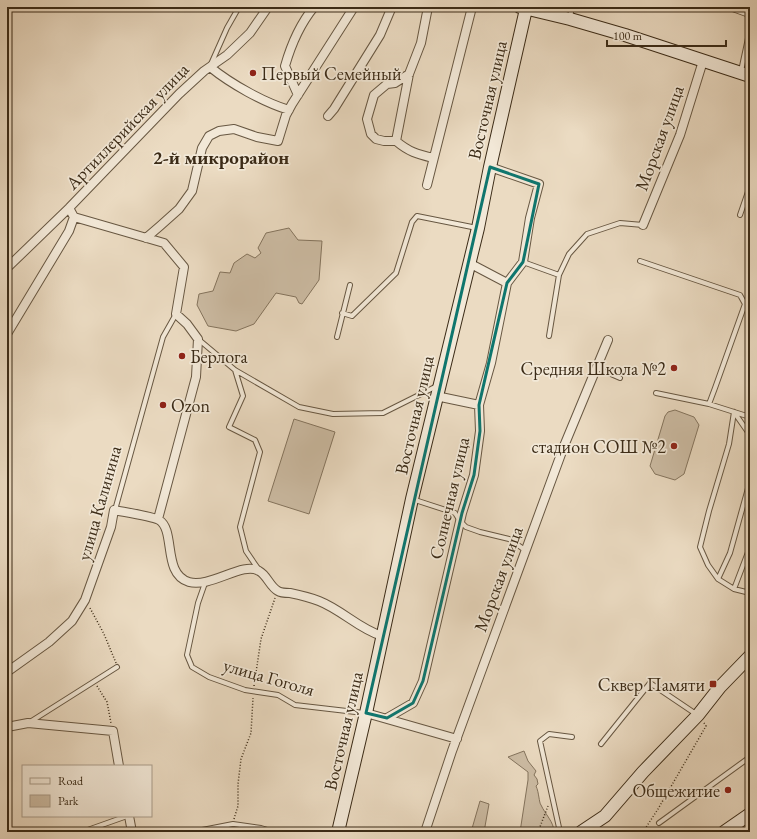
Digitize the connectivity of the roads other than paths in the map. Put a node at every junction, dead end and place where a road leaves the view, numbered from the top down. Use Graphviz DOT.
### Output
graph roads {
  1 [pos="239,7"];
  2 [pos="268,7"];
  3 [pos="314,7"];
  4 [pos="354,7"];
  5 [pos="428,7"];
  6 [pos="472,7"];
  7 [pos="572,7"];
  8 [pos="727,7"];
  9 [pos="388,8"];
  10 [pos="524,8"];
  11 [pos="570,19"];
  12 [pos="750,28"];
  13 [pos="703,61"];
  14 [pos="210,67"];
  15 [pos="410,74"];
  16 [pos="745,75"];
  17 [pos="298,95"];
  18 [pos="289,110"];
  19 [pos="328,116"];
  20 [pos="396,141"];
  21 [pos="433,158"];
  22 [pos="490,167"];
  23 [pos="427,185"];
  24 [pos="750,186"];
  25 [pos="69,208"];
  26 [pos="740,215"];
  27 [pos="74,217"];
  28 [pos="643,225"];
  29 [pos="478,228"];
  30 [pos="146,238"];
  31 [pos="640,261"];
  32 [pos="523,262"];
  33 [pos="469,263"];
  34 [pos="7,268"];
  35 [pos="559,275"];
  36 [pos="507,283"];
  37 [pos="350,285"];
  38 [pos="342,313"];
  39 [pos="176,314"];
  40 [pos="7,334"];
  41 [pos="549,336"];
  42 [pos="337,337"];
  43 [pos="198,339"];
  44 [pos="608,340"];
  45 [pos="596,368"];
  46 [pos="235,370"];
  47 [pos="620,378"];
  48 [pos="438,390"];
  49 [pos="656,393"];
  50 [pos="709,404"];
  51 [pos="479,405"];
  52 [pos="734,412"];
  53 [pos="750,417"];
  54 [pos="750,435"];
  55 [pos="750,481"];
  56 [pos="412,499"];
  57 [pos="114,510"];
  58 [pos="158,519"];
  59 [pos="460,521"];
  60 [pos="750,547"];
  61 [pos="526,550"];
  62 [pos="259,570"];
  63 [pos="718,579"];
  64 [pos="205,583"];
  65 [pos="734,589"];
  66 [pos="750,593"];
  67 [pos="382,636"];
  68 [pos="750,656"];
  69 [pos="117,667"];
  70 [pos="7,672"];
  71 [pos="366,713"];
  72 [pos="698,715"];
  73 [pos="387,718"];
  74 [pos="28,723"];
  75 [pos="7,727"];
  76 [pos="572,737"];
  77 [pos="457,739"];
  78 [pos="601,744"];
  79 [pos="750,757"];
  80 [pos="119,765"];
  81 [pos="750,814"];
  82 [pos="125,817"];
  83 [pos="128,817"];
  84 [pos="659,823"];
  85 [pos="261,830"];
  86 [pos="82,832"];
  87 [pos="132,832"];
  88 [pos="192,832"];
  89 [pos="274,832"];
  90 [pos="338,832"];
  91 [pos="425,832"];
  92 [pos="560,832"];
  93 [pos="581,832"];
  94 [pos="724,832"];
  1 -- 14 [label="lane"];
  2 -- 14 [label="street, Артиллерийская улица"];
  3 -- 17 [label="street"];
  4 -- 17 [label="street"];
  5 -- 15 [label="street"];
  6 -- 21 [label="street"];
  7 -- 11 [label="lane"];
  8 -- 12 [label="lane"];
  9 -- 19 [label="street"];
  10 -- 11 [label="street"];
  10 -- 22 [label="street, Восточная улица"];
  11 -- 13 [label="street"];
  12 -- 16 [label="lane"];
  13 -- 16 [label="street"];
  13 -- 28 [label="street, Морская улица"];
  14 -- 18 [label="street"];
  14 -- 25 [label="street, Артиллерийская улица"];
  15 -- 20 [label="street"];
  15 -- 20 [label="street"];
  17 -- 18 [label="street"];
  18 -- 30 [label="street"];
  20 -- 21 [label="street"];
  21 -- 23 [label="street"];
  22 -- 29 [label="street, Восточная улица"];
  22 -- 32 [label="street, Солнечная улица"];
  24 -- 26 [label="lane"];
  25 -- 27 [label="street"];
  25 -- 34 [label="street, Артиллерийская улица"];
  27 -- 30 [label="street"];
  27 -- 40 [label="street"];
  28 -- 35 [label="lane"];
  29 -- 33 [label="street, Восточная улица"];
  29 -- 38 [label="lane"];
  30 -- 39 [label="street"];
  31 -- 50 [label="lane"];
  32 -- 35 [label="lane"];
  32 -- 36 [label="street, Солнечная улица"];
  33 -- 36 [label="street"];
  33 -- 48 [label="street, Восточная улица"];
  35 -- 41 [label="lane"];
  36 -- 51 [label="street, Солнечная улица"];
  37 -- 38 [label="lane"];
  38 -- 42 [label="lane"];
  39 -- 43 [label="street"];
  39 -- 57 [label="lane, улица Калинина"];
  43 -- 46 [label="lane"];
  43 -- 58 [label="street"];
  44 -- 45 [label="street, Морская улица"];
  45 -- 47 [label="lane"];
  45 -- 61 [label="street, Морская улица"];
  46 -- 48 [label="lane"];
  46 -- 62 [label="lane"];
  48 -- 51 [label="street"];
  48 -- 56 [label="street, Восточная улица"];
  49 -- 50 [label="lane"];
  50 -- 52 [label="lane"];
  51 -- 59 [label="street, Солнечная улица"];
  52 -- 53 [label="lane"];
  52 -- 54 [label="lane"];
  52 -- 63 [label="lane"];
  55 -- 63 [label="lane"];
  56 -- 59 [label="lane"];
  56 -- 67 [label="street, Восточная улица"];
  57 -- 58 [label="street"];
  57 -- 70 [label="street, улица Калинина"];
  58 -- 64 [label="street"];
  59 -- 61 [label="lane"];
  59 -- 73 [label="street, Солнечная улица"];
  60 -- 65 [label="lane"];
  61 -- 77 [label="street, Морская улица"];
  62 -- 64 [label="street"];
  62 -- 67 [label="street"];
  63 -- 65 [label="lane"];
  64 -- 71 [label="lane, улица Гоголя"];
  65 -- 66 [label="lane"];
  67 -- 71 [label="street, Восточная улица"];
  68 -- 72 [label="street"];
  69 -- 74 [label="lane"];
  71 -- 73 [label="street, улица Гоголя"];
  71 -- 90 [label="street, Восточная улица"];
  72 -- 78 [label="lane"];
  72 -- 93 [label="street"];
  73 -- 77 [label="street, улица Гоголя"];
  74 -- 75 [label="street"];
  74 -- 80 [label="street"];
  76 -- 92 [label="lane"];
  77 -- 91 [label="street, Морская улица"];
  79 -- 84 [label="lane"];
  81 -- 94 [label="street"];
  82 -- 86 [label="lane"];
  83 -- 87 [label="street"];
  85 -- 88 [label="lane"];
  85 -- 89 [label="lane"];
}
